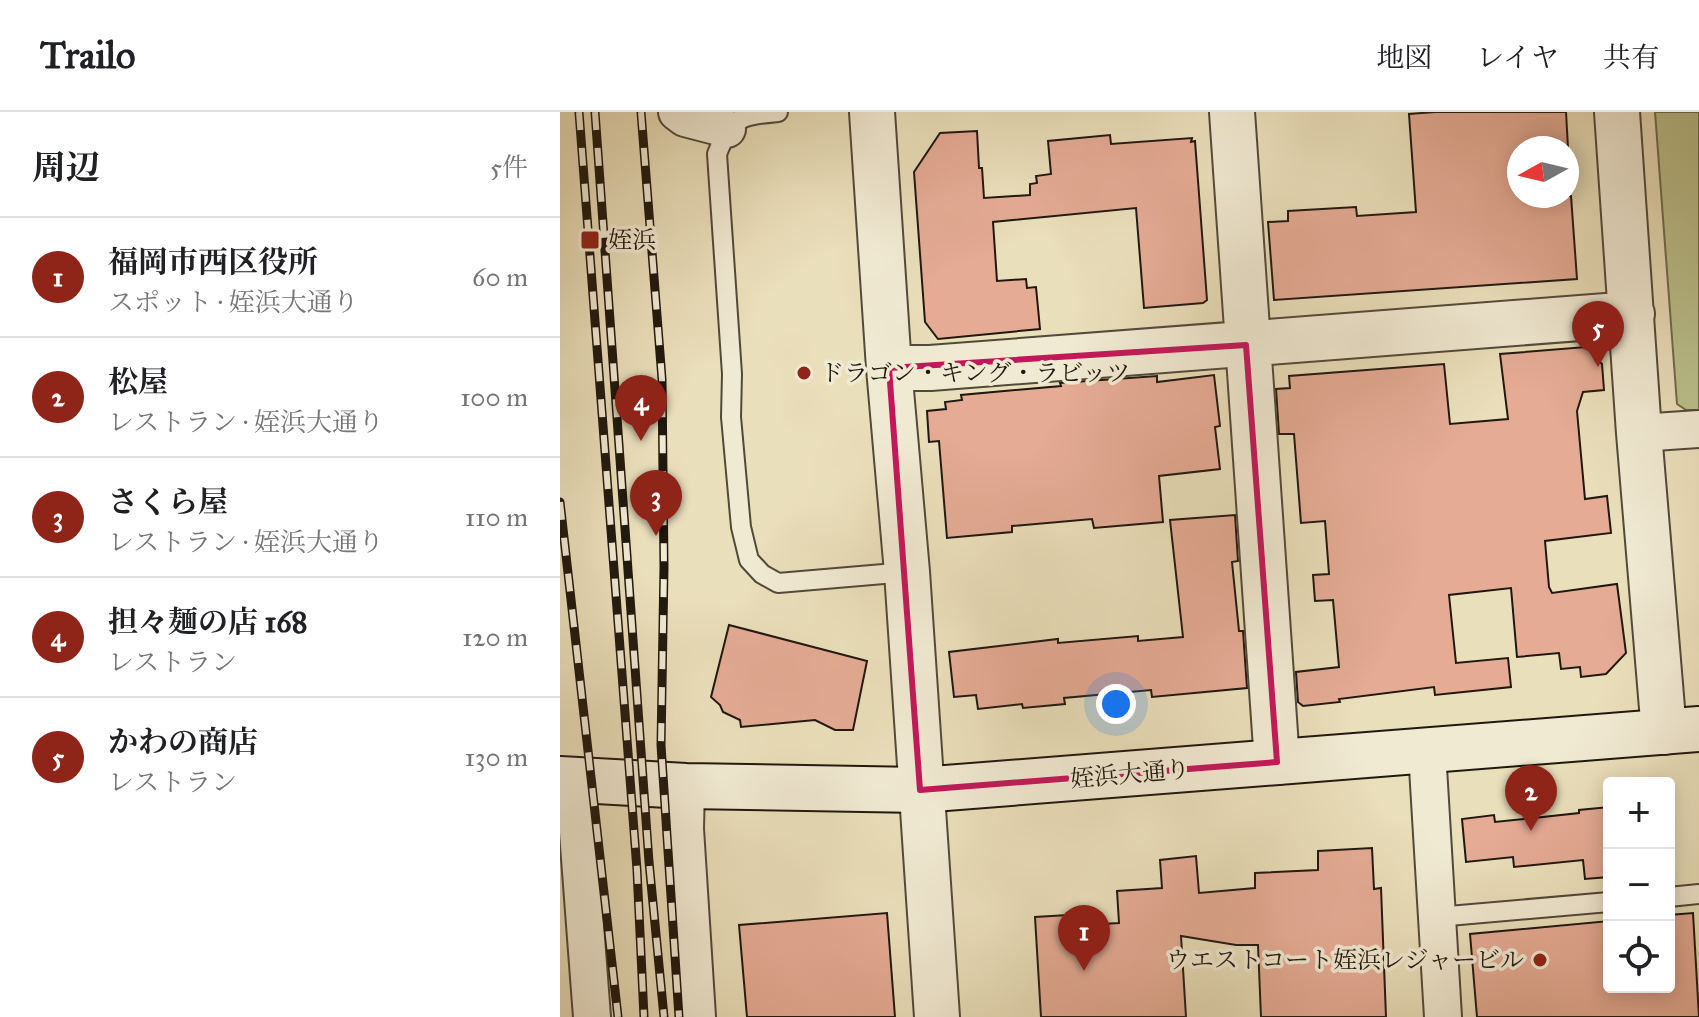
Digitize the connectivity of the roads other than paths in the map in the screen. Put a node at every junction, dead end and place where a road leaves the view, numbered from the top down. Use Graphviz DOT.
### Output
graph roads {
  1 [pos="677,112"];
  2 [pos="778,112"];
  3 [pos="872,112"];
  4 [pos="1232,112"];
  5 [pos="1617,112"];
  6 [pos="727,129"];
  7 [pos="1632,314"];
  8 [pos="1246,345"];
  9 [pos="889,368"];
  10 [pos="1699,429"];
  11 [pos="1639,433"];
  12 [pos="907,572"];
  13 [pos="1682,730"];
  14 [pos="1427,751"];
  15 [pos="1277,762"];
  16 [pos="567,779"];
  17 [pos="686,786"];
  18 [pos="920,790"];
  19 [pos="1699,894"];
  20 [pos="1675,896"];
  21 [pos="1603,903"];
  22 [pos="1437,917"];
  23 [pos="592,1017"];
  24 [pos="697,1017"];
  25 [pos="937,1017"];
  26 [pos="1443,1017"];
  1 -- 6 [label="street"];
  2 -- 6 [label="lane"];
  3 -- 9 [label="street"];
  4 -- 8 [label="street"];
  5 -- 7 [label="street"];
  6 -- 12 [label="lane"];
  7 -- 8 [label="street"];
  7 -- 11 [label="street"];
  8 -- 9 [label="street"];
  8 -- 15 [label="street"];
  9 -- 12 [label="street"];
  10 -- 11 [label="street"];
  11 -- 13 [label="street"];
  12 -- 18 [label="street"];
  13 -- 14 [label="street, 姪浜大通り"];
  14 -- 15 [label="street, 姪浜大通り"];
  14 -- 22 [label="street"];
  15 -- 18 [label="street, 姪浜大通り"];
  16 -- 17 [label="street, 姪浜大通り"];
  16 -- 23 [label="street"];
  17 -- 18 [label="street, 姪浜大通り"];
  17 -- 24 [label="street"];
  18 -- 25 [label="street"];
  19 -- 20 [label="lane"];
  21 -- 22 [label="lane"];
  22 -- 26 [label="street"];
}
